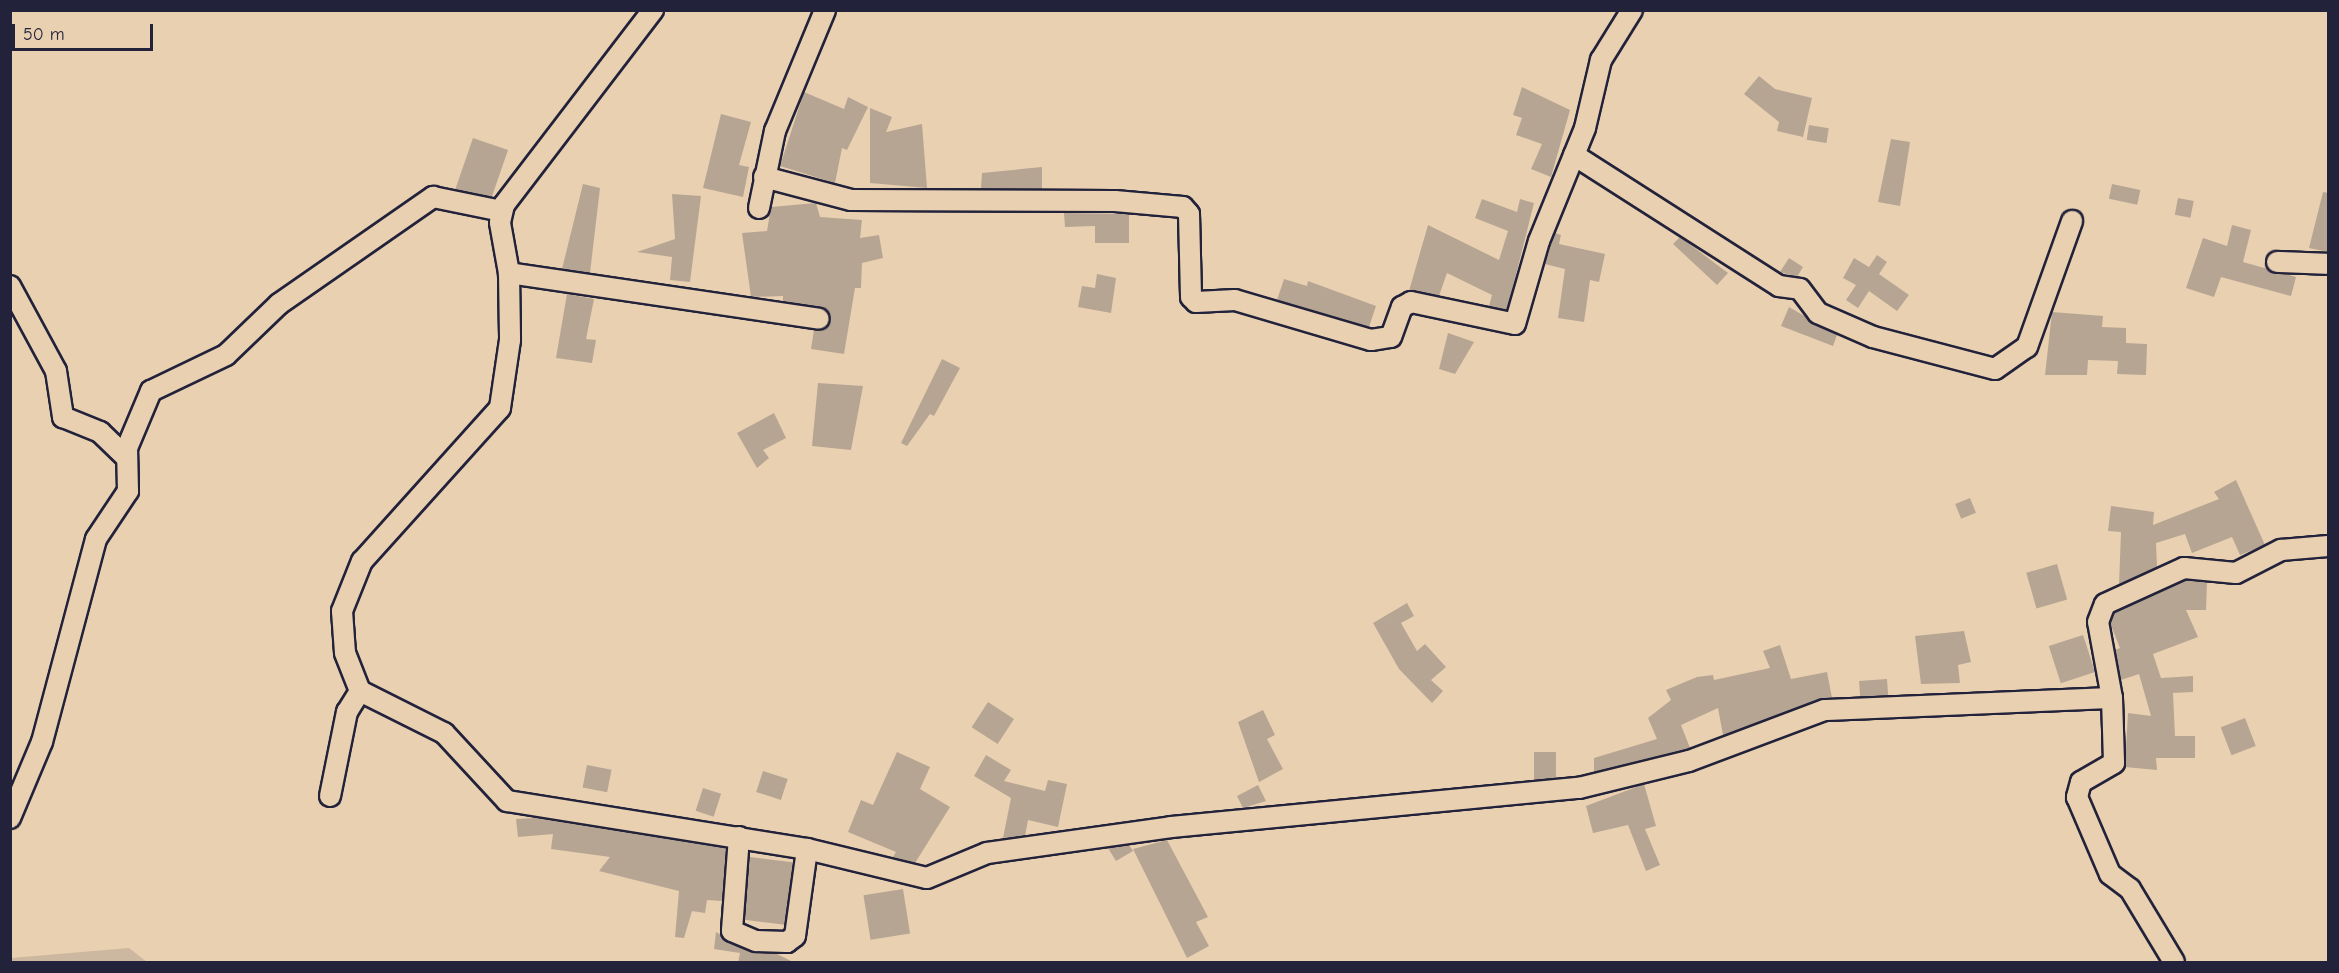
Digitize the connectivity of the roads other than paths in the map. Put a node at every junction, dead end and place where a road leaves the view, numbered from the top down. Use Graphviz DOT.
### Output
graph roads {
  1 [pos="653,10"];
  2 [pos="825,10"];
  3 [pos="1632,10"];
  4 [pos="1574,154"];
  5 [pos="764,177"];
  6 [pos="759,208"];
  7 [pos="502,211"];
  8 [pos="2072,221"];
  9 [pos="2277,262"];
  10 [pos="2328,264"];
  11 [pos="509,273"];
  12 [pos="10,286"];
  13 [pos="819,320"];
  14 [pos="126,457"];
  15 [pos="2328,546"];
  16 [pos="360,691"];
  17 [pos="2112,698"];
  18 [pos="330,796"];
  19 [pos="10,818"];
  20 [pos="740,837"];
  21 [pos="807,849"];
  22 [pos="2174,963"];
  1 -- 7 [label="street"];
  2 -- 5 [label="street"];
  3 -- 4 [label="street"];
  4 -- 5 [label="street"];
  4 -- 8 [label="street"];
  5 -- 6 [label="street"];
  7 -- 11 [label="street"];
  7 -- 14 [label="street"];
  9 -- 10 [label="street"];
  11 -- 13 [label="street"];
  11 -- 16 [label="street"];
  12 -- 14 [label="street"];
  14 -- 19 [label="street"];
  15 -- 17 [label="street"];
  16 -- 18 [label="street"];
  16 -- 20 [label="street"];
  17 -- 21 [label="street"];
  17 -- 22 [label="street"];
  20 -- 21 [label="street"];
  20 -- 21 [label="street"];
}
